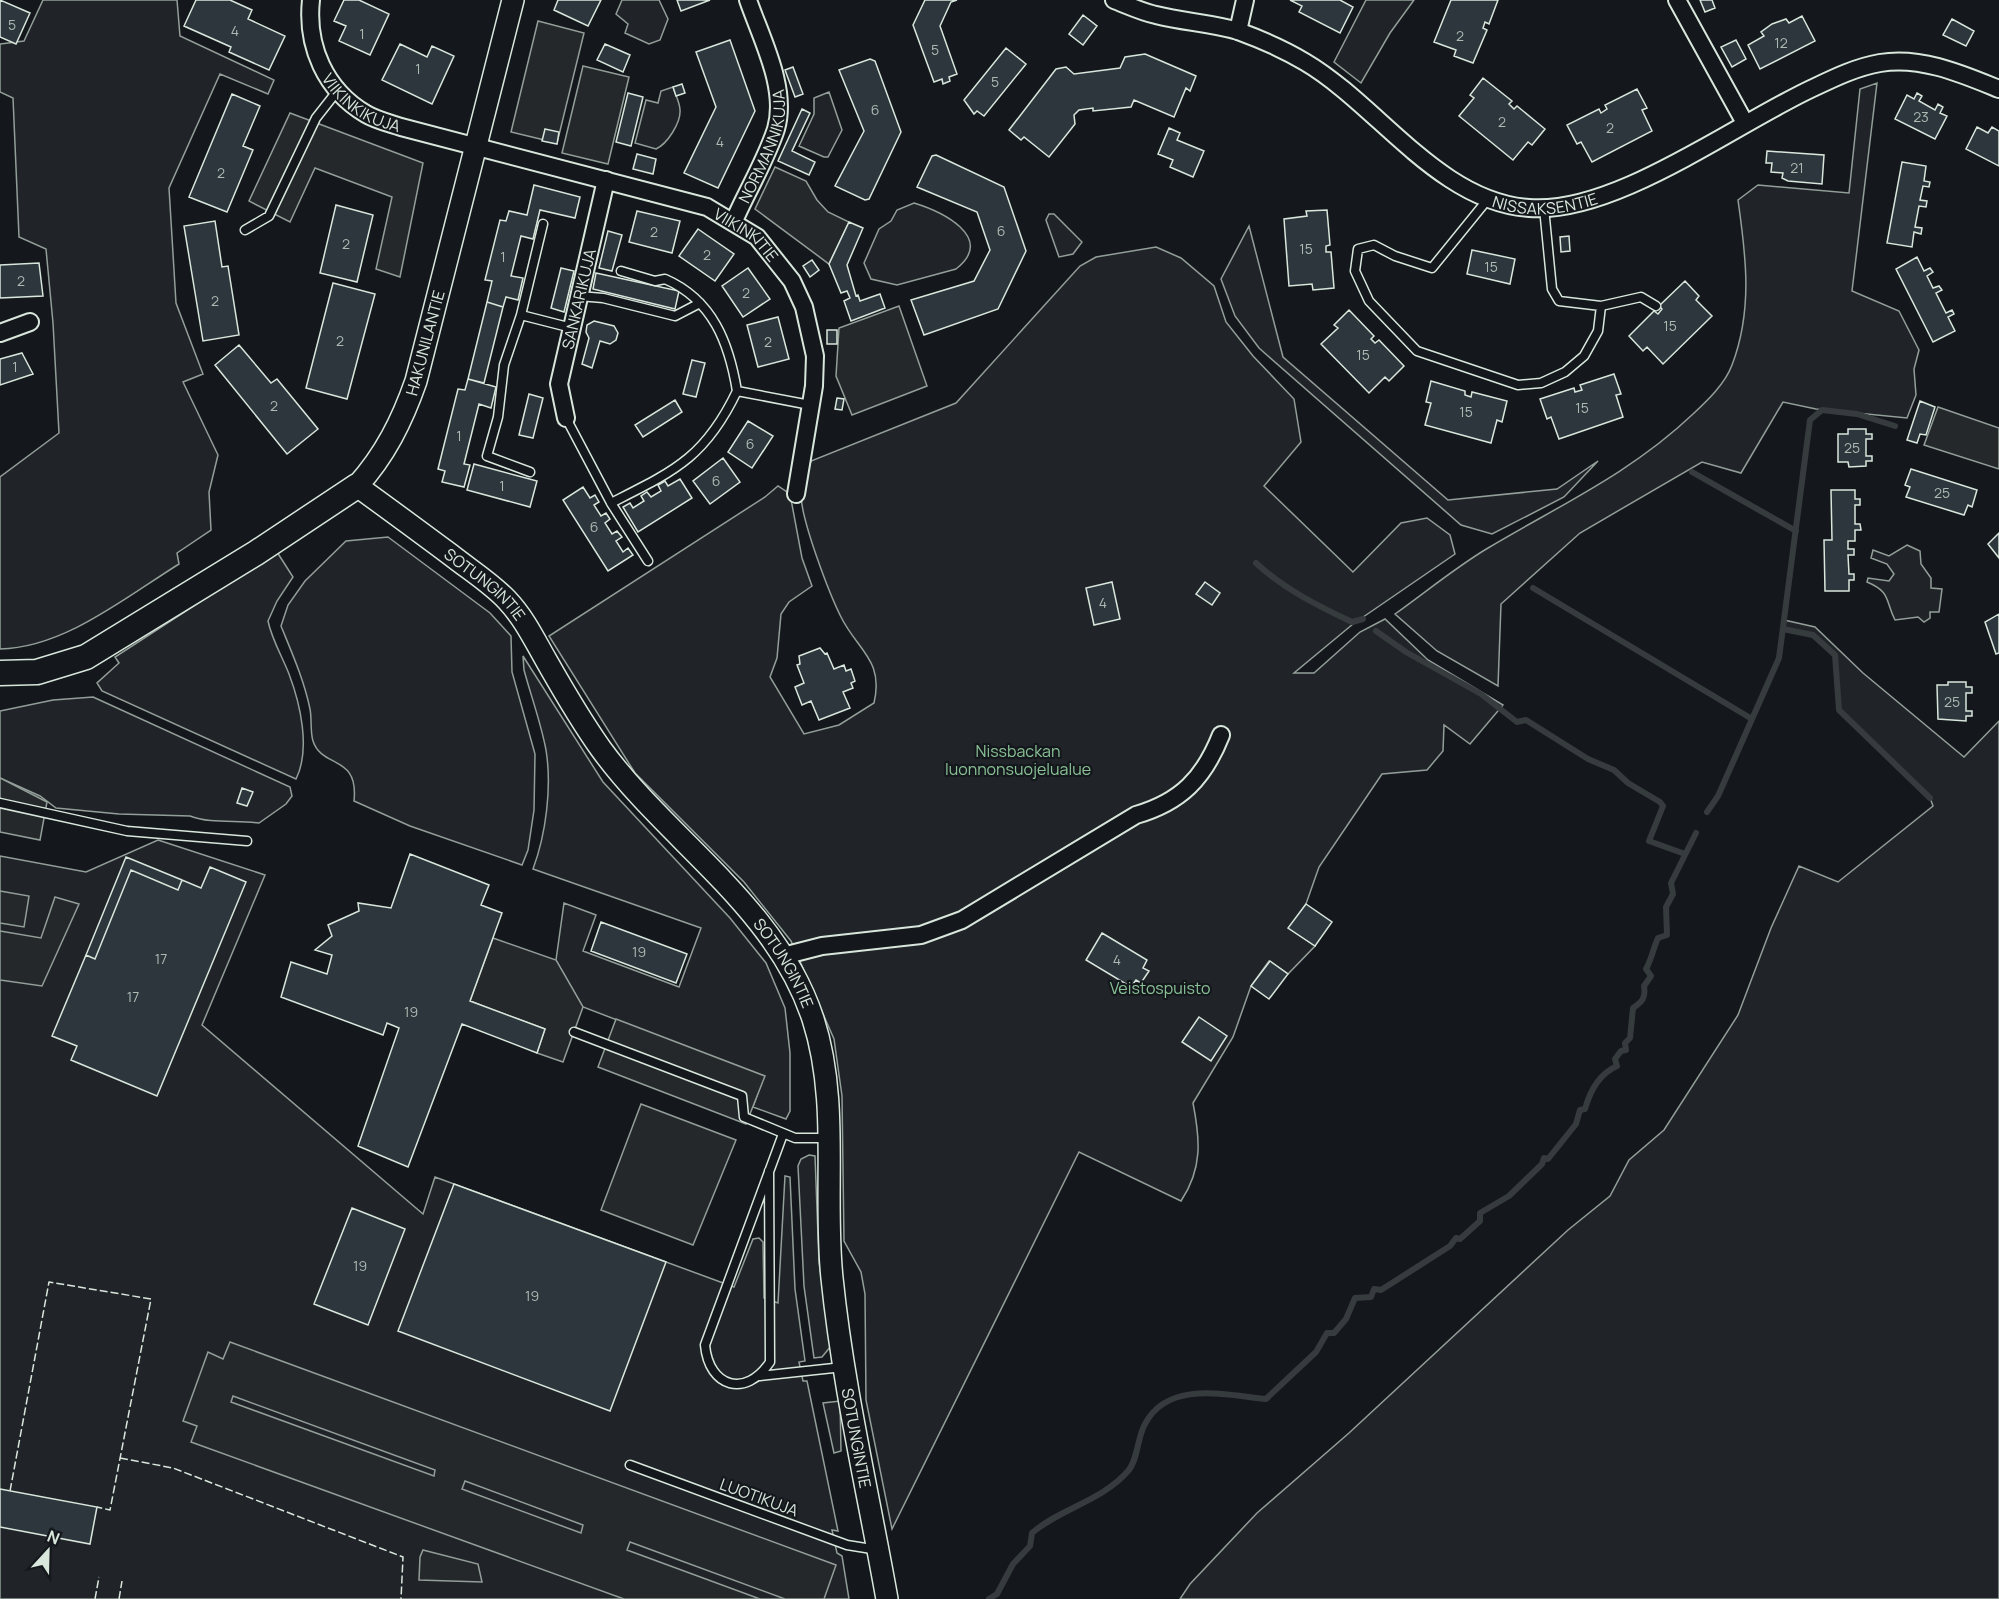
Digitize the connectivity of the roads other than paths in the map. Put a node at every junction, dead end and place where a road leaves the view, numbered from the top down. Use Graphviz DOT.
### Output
graph roads {
  1 [pos="311,0"];
  2 [pos="513,0"];
  3 [pos="748,0"];
  4 [pos="1114,0"];
  5 [pos="1245,0"];
  6 [pos="1677,0"];
  7 [pos="1238,32"];
  8 [pos="1999,89"];
  9 [pos="338,90"];
  10 [pos="1745,123"];
  11 [pos="476,147"];
  12 [pos="606,180"];
  13 [pos="1488,200"];
  14 [pos="1544,208"];
  15 [pos="734,221"];
  16 [pos="543,224"];
  17 [pos="245,230"];
  18 [pos="621,271"];
  19 [pos="579,296"];
  20 [pos="699,303"];
  21 [pos="1601,306"];
  22 [pos="1656,306"];
  23 [pos="521,315"];
  24 [pos="30,322"];
  25 [pos="572,328"];
  26 [pos="0,333"];
  27 [pos="737,391"];
  28 [pos="810,405"];
  29 [pos="566,418"];
  30 [pos="530,472"];
  31 [pos="357,486"];
  32 [pos="796,494"];
  33 [pos="611,503"];
  34 [pos="648,561"];
  35 [pos="0,673"];
  36 [pos="1221,735"];
  37 [pos="0,803"];
  38 [pos="247,841"];
  39 [pos="783,956"];
  40 [pos="574,1032"];
  41 [pos="783,1134"];
  42 [pos="828,1138"];
  43 [pos="769,1172"];
  44 [pos="844,1367"];
  45 [pos="760,1376"];
  46 [pos="630,1465"];
  47 [pos="879,1550"];
  48 [pos="887,1599"];
  1 -- 9 [label="street, VIIKINKIKUJA"];
  2 -- 11 [label="street, HAKUNILANTIE"];
  3 -- 15 [label="street, NORMANNIKUJA"];
  4 -- 7 [label="street, NISSAKSENTIE"];
  5 -- 7 [label="street"];
  6 -- 10 [label="street"];
  7 -- 13 [label="street, NISSAKSENTIE"];
  8 -- 10 [label="street, NISSAKSENTIE"];
  9 -- 11 [label="street, VIIKINKIKUJA"];
  9 -- 17 [label="lane"];
  10 -- 14 [label="street, NISSAKSENTIE"];
  11 -- 12 [label="street, VIIKINKITIE"];
  11 -- 31 [label="street, HAKUNILANTIE"];
  12 -- 15 [label="street, VIIKINKITIE"];
  12 -- 19 [label="street, SANKARIKUJA"];
  13 -- 14 [label="street, NISSAKSENTIE"];
  13 -- 21 [label="lane"];
  14 -- 21 [label="lane"];
  15 -- 28 [label="street, VIIKINKITIE"];
  16 -- 23 [label="lane"];
  18 -- 20 [label="lane"];
  19 -- 20 [label="lane"];
  19 -- 25 [label="street, SANKARIKUJA"];
  20 -- 27 [label="lane"];
  21 -- 22 [label="lane"];
  23 -- 25 [label="lane"];
  23 -- 30 [label="lane"];
  24 -- 26 [label="street"];
  25 -- 29 [label="street, SANKARIKUJA"];
  27 -- 28 [label="lane"];
  27 -- 33 [label="lane"];
  28 -- 32 [label="street, VIIKINKITIE"];
  29 -- 33 [label="lane"];
  31 -- 35 [label="main road, HAKUNILANTIE"];
  31 -- 39 [label="street, SOTUNGINTIE"];
  33 -- 34 [label="lane"];
  36 -- 39 [label="street"];
  37 -- 38 [label="lane"];
  39 -- 42 [label="street, SOTUNGINTIE"];
  40 -- 41 [label="lane"];
  41 -- 42 [label="lane"];
  41 -- 43 [label="lane"];
  42 -- 44 [label="street, SOTUNGINTIE"];
  43 -- 45 [label="lane"];
  43 -- 45 [label="lane"];
  44 -- 45 [label="lane"];
  44 -- 47 [label="street, SOTUNGINTIE"];
  46 -- 47 [label="lane, LUOTIKUJA"];
  47 -- 48 [label="street, SOTUNGINTIE"];
}
